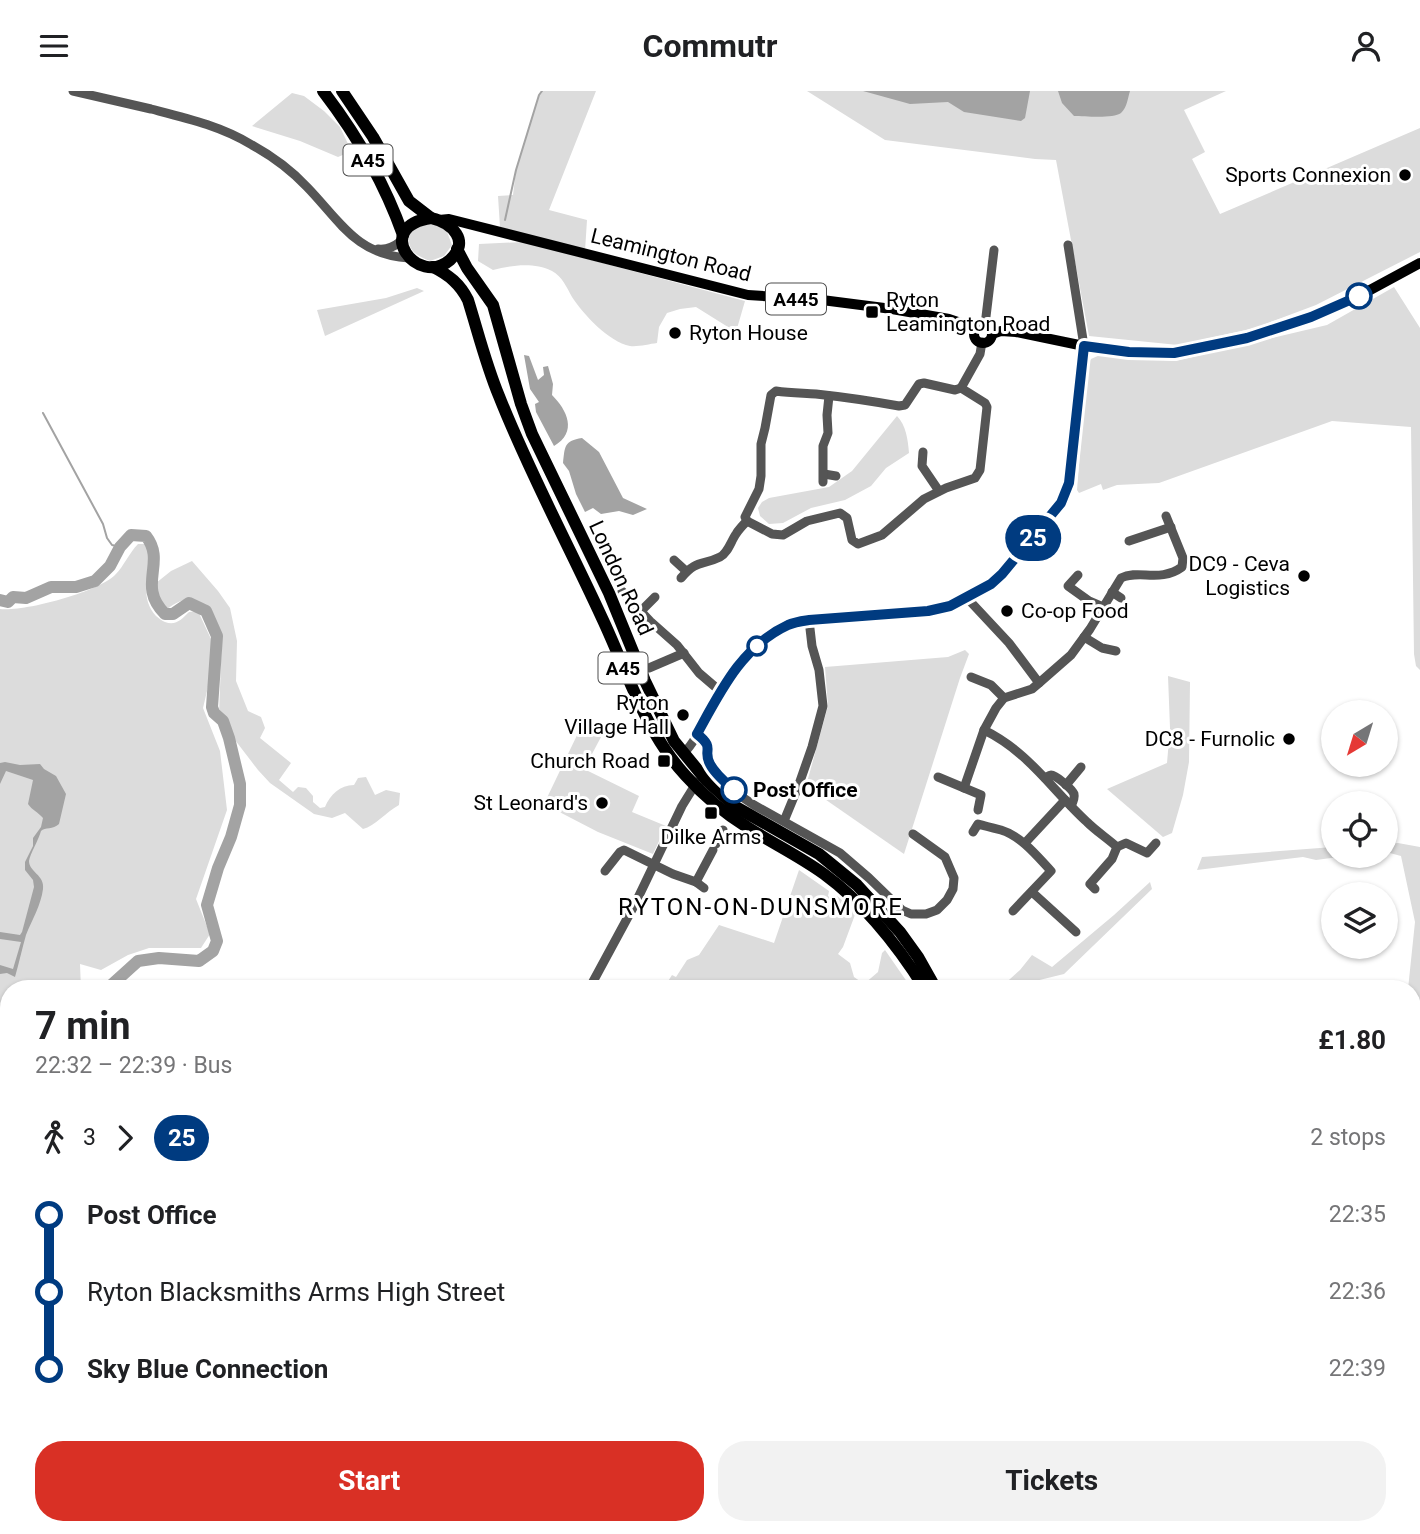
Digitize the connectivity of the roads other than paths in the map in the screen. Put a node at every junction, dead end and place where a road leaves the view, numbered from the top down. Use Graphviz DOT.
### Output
graph roads {
  1 [pos="73,91"];
  2 [pos="323,91"];
  3 [pos="342,91"];
  4 [pos="435,219"];
  5 [pos="483,228"];
  6 [pos="402,238"];
  7 [pos="458,245"];
  8 [pos="1068,245"];
  9 [pos="369,247"];
  10 [pos="994,250"];
  11 [pos="409,258"];
  12 [pos="1420,263"];
  13 [pos="433,267"];
  14 [pos="984,330"];
  15 [pos="982,342"];
  16 [pos="1084,346"];
  17 [pos="961,389"];
  18 [pos="829,396"];
  19 [pos="923,452"];
  20 [pos="836,476"];
  21 [pos="939,491"];
  22 [pos="1166,516"];
  23 [pos="747,521"];
  24 [pos="1171,527"];
  25 [pos="1129,541"];
  26 [pos="674,560"];
  27 [pos="1078,575"];
  28 [pos="622,591"];
  29 [pos="1112,592"];
  30 [pos="655,597"];
  31 [pos="1121,598"];
  32 [pos="967,599"];
  33 [pos="1103,607"];
  34 [pos="641,611"];
  35 [pos="809,620"];
  36 [pos="1084,637"];
  37 [pos="1116,651"];
  38 [pos="684,653"];
  39 [pos="649,668"];
  40 [pos="971,677"];
  41 [pos="1039,683"];
  42 [pos="720,691"];
  43 [pos="1004,698"];
  44 [pos="984,730"];
  45 [pos="697,734"];
  46 [pos="683,754"];
  47 [pos="694,766"];
  48 [pos="1081,767"];
  49 [pos="938,777"];
  50 [pos="1045,778"];
  51 [pos="695,785"];
  52 [pos="1066,785"];
  53 [pos="964,788"];
  54 [pos="1068,803"];
  55 [pos="978,810"];
  56 [pos="784,821"];
  57 [pos="723,830"];
  58 [pos="973,832"];
  59 [pos="913,834"];
  60 [pos="1025,843"];
  61 [pos="1156,843"];
  62 [pos="1117,846"];
  63 [pos="653,865"];
  64 [pos="605,871"];
  65 [pos="1092,887"];
  66 [pos="1031,892"];
  67 [pos="1013,911"];
  68 [pos="1076,932"];
  69 [pos="594,980"];
  70 [pos="919,980"];
  71 [pos="931,980"];
  1 -- 9 [label="street"];
  2 -- 6 [label="highway, A45"];
  3 -- 4 [label="highway, A45"];
  4 -- 5 [label="main road, Leamington Road / A445"];
  4 -- 6 [label="highway"];
  4 -- 7 [label="highway"];
  5 -- 7 [label="main road"];
  5 -- 14 [label="main road, Leamington Road / A445"];
  6 -- 9 [label="street"];
  6 -- 11 [label="highway"];
  7 -- 13 [label="highway"];
  7 -- 46 [label="highway, London Road / A45"];
  8 -- 16 [label="street"];
  9 -- 11 [label="street"];
  10 -- 14 [label="street"];
  11 -- 13 [label="highway"];
  12 -- 16 [label="main road, Leamington Road / A445"];
  13 -- 51 [label="highway, London Road / A45"];
  14 -- 15 [label="main road"];
  14 -- 16 [label="main road, Leamington Road / A445"];
  15 -- 17 [label="street"];
  16 -- 32 [label="street"];
  17 -- 18 [label="street"];
  17 -- 21 [label="street"];
  18 -- 20 [label="street"];
  18 -- 23 [label="street"];
  19 -- 21 [label="street"];
  21 -- 23 [label="street"];
  22 -- 24 [label="street"];
  23 -- 26 [label="street"];
  24 -- 25 [label="street"];
  24 -- 29 [label="street"];
  27 -- 33 [label="street"];
  28 -- 34 [label="street"];
  29 -- 31 [label="street"];
  29 -- 33 [label="street"];
  30 -- 34 [label="street"];
  32 -- 35 [label="street"];
  32 -- 41 [label="street"];
  33 -- 36 [label="street"];
  34 -- 38 [label="street"];
  35 -- 42 [label="street"];
  35 -- 56 [label="street"];
  36 -- 37 [label="street"];
  36 -- 41 [label="street"];
  38 -- 39 [label="street"];
  38 -- 42 [label="street"];
  40 -- 43 [label="street"];
  41 -- 43 [label="street"];
  42 -- 45 [label="street"];
  43 -- 44 [label="street"];
  44 -- 50 [label="street"];
  44 -- 53 [label="street"];
  45 -- 46 [label="street"];
  45 -- 56 [label="street"];
  46 -- 47 [label="highway, London Road / A45"];
  47 -- 51 [label="street"];
  47 -- 71 [label="highway, London Road / A45"];
  48 -- 52 [label="street"];
  49 -- 53 [label="street"];
  50 -- 52 [label="street"];
  50 -- 54 [label="street"];
  51 -- 63 [label="street"];
  51 -- 70 [label="highway, London Road / A45"];
  52 -- 54 [label="street"];
  53 -- 55 [label="street"];
  54 -- 60 [label="street"];
  54 -- 62 [label="street"];
  56 -- 59 [label="street"];
  57 -- 63 [label="street"];
  58 -- 60 [label="street"];
  60 -- 66 [label="street"];
  61 -- 62 [label="street"];
  62 -- 65 [label="street"];
  63 -- 64 [label="street"];
  63 -- 69 [label="street"];
  66 -- 67 [label="street"];
  66 -- 68 [label="street"];
}
